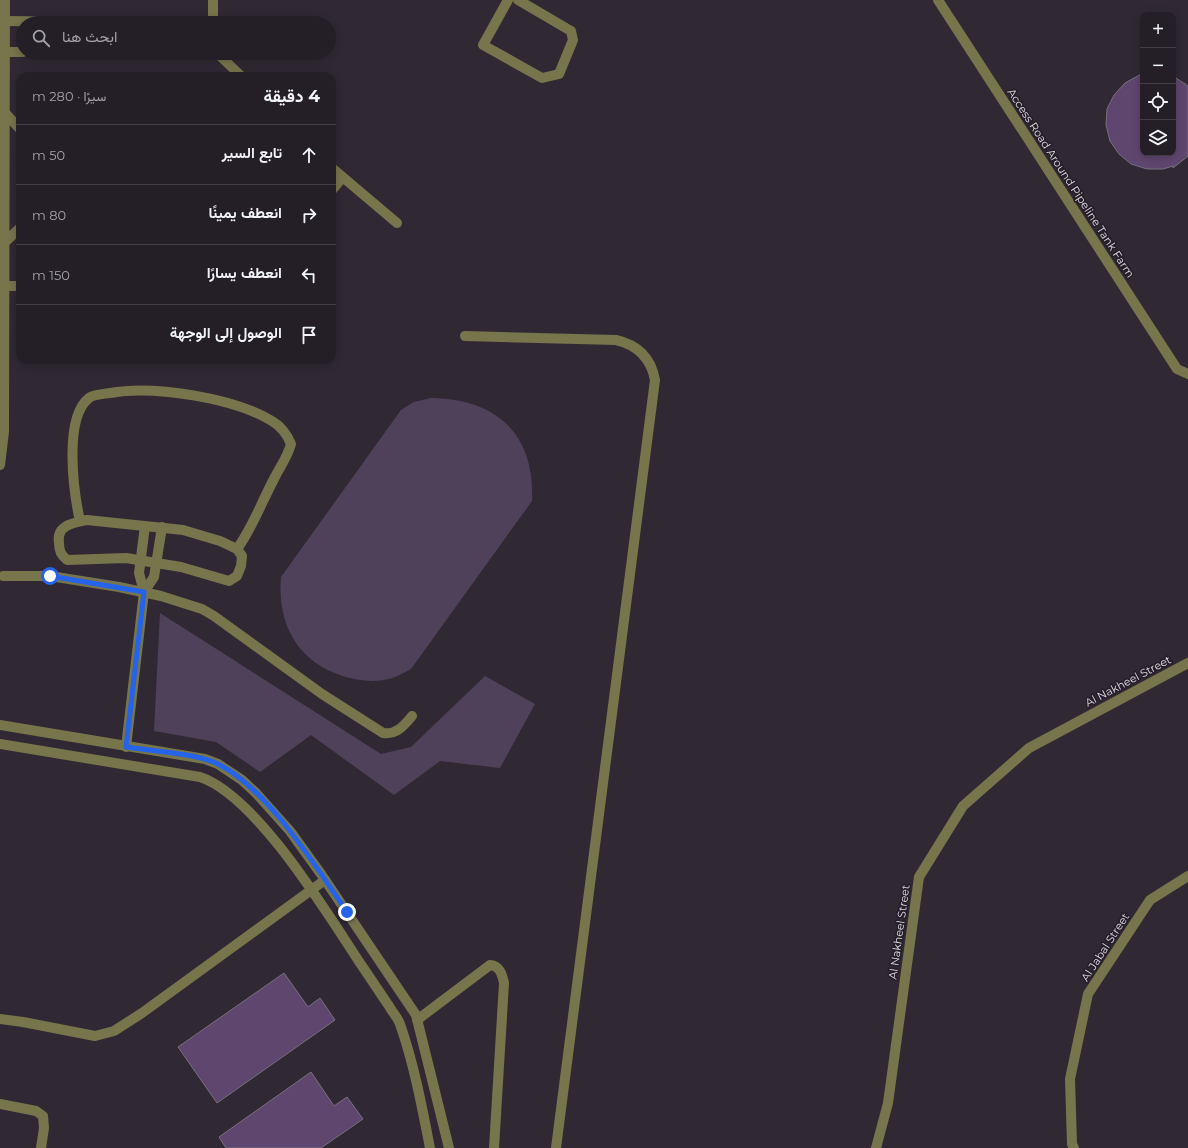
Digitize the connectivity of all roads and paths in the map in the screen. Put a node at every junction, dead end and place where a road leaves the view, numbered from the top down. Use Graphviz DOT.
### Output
graph roads {
  1 [pos="5,0"];
  2 [pos="213,0"];
  3 [pos="508,0"];
  4 [pos="518,0"];
  5 [pos="938,0"];
  6 [pos="213,16"];
  7 [pos="5,21"];
  8 [pos="16,21"];
  9 [pos="6,52"];
  10 [pos="16,52"];
  11 [pos="224,60"];
  12 [pos="237,72"];
  13 [pos="6,114"];
  14 [pos="16,125"];
  15 [pos="336,172"];
  16 [pos="342,178"];
  17 [pos="336,185"];
  18 [pos="397,222"];
  19 [pos="16,232"];
  20 [pos="4,244"];
  21 [pos="4,286"];
  22 [pos="16,286"];
  23 [pos="465,336"];
  24 [pos="1188,374"];
  25 [pos="0,465"];
  26 [pos="80,521"];
  27 [pos="145,526"];
  28 [pos="162,528"];
  29 [pos="237,549"];
  30 [pos="140,560"];
  31 [pos="156,563"];
  32 [pos="3,576"];
  33 [pos="144,592"];
  34 [pos="1188,663"];
  35 [pos="412,716"];
  36 [pos="0,726"];
  37 [pos="0,744"];
  38 [pos="126,747"];
  39 [pos="1188,876"];
  40 [pos="325,880"];
  41 [pos="311,890"];
  42 [pos="0,1019"];
  43 [pos="417,1020"];
  44 [pos="0,1104"];
  45 [pos="41,1148"];
  46 [pos="430,1148"];
  47 [pos="449,1148"];
  48 [pos="494,1148"];
  49 [pos="556,1148"];
  50 [pos="876,1148"];
  51 [pos="1074,1148"];
  1 -- 7 [label="street"];
  2 -- 6 [label="street"];
  3 -- 4 [label="street"];
  5 -- 24 [label="street, Access Road Around Pipeline Tank Farm"];
  7 -- 8 [label="street"];
  7 -- 9 [label="street"];
  9 -- 10 [label="street"];
  9 -- 13 [label="street"];
  11 -- 12 [label="street"];
  13 -- 14 [label="street"];
  13 -- 20 [label="street"];
  15 -- 16 [label="street"];
  16 -- 17 [label="street"];
  16 -- 18 [label="street"];
  19 -- 20 [label="street"];
  20 -- 21 [label="street"];
  21 -- 22 [label="street"];
  21 -- 25 [label="street"];
  23 -- 49 [label="street"];
  26 -- 27 [label="street"];
  26 -- 29 [label="street"];
  26 -- 30 [label="street"];
  27 -- 28 [label="street"];
  27 -- 30 [label="street"];
  28 -- 29 [label="street"];
  28 -- 31 [label="street"];
  29 -- 31 [label="street"];
  30 -- 31 [label="street"];
  30 -- 33 [label="street"];
  31 -- 33 [label="street"];
  32 -- 33 [label="street"];
  33 -- 35 [label="street"];
  33 -- 38 [label="street"];
  34 -- 50 [label="street, Al Nakheel Street"];
  36 -- 38 [label="street"];
  37 -- 41 [label="street"];
  38 -- 40 [label="street"];
  39 -- 51 [label="street, Al Jabal Street"];
  40 -- 41 [label="street"];
  40 -- 43 [label="street"];
  41 -- 42 [label="street"];
  41 -- 46 [label="street"];
  43 -- 47 [label="street"];
  43 -- 48 [label="street"];
  44 -- 45 [label="street"];
}
